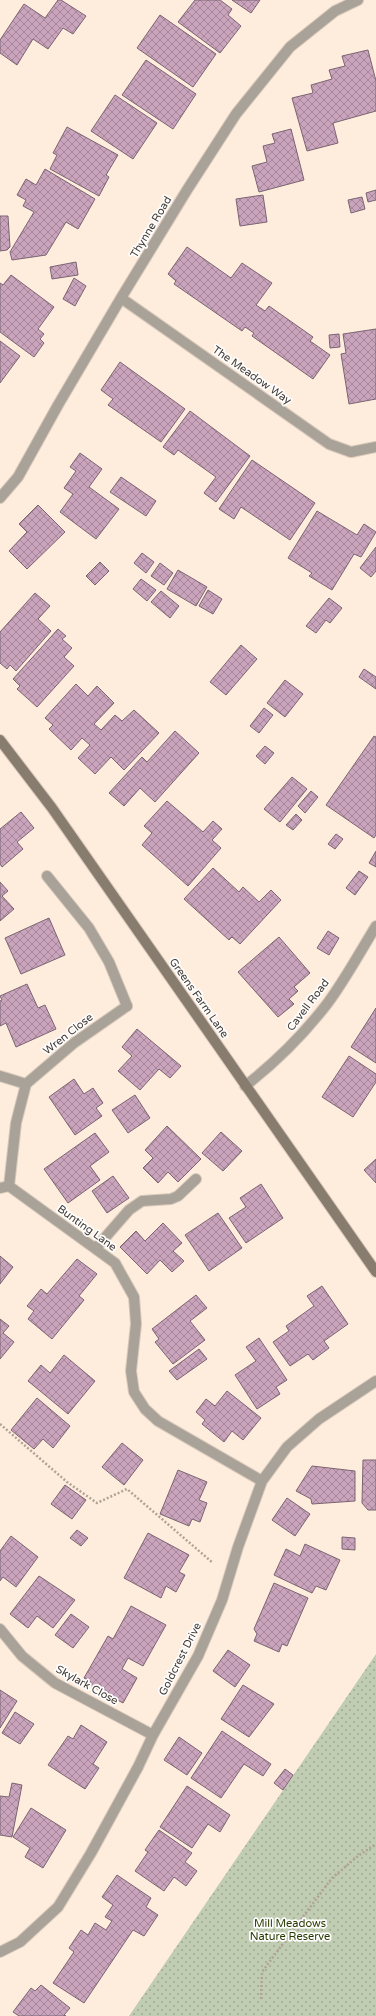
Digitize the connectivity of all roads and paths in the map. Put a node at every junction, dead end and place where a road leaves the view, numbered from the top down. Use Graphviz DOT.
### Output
graph roads {
  1 [pos="358,0"];
  2 [pos="121,298"];
  3 [pos="376,447"];
  4 [pos="0,498"];
  5 [pos="0,740"];
  6 [pos="47,876"];
  7 [pos="376,926"];
  8 [pos="0,1076"];
  9 [pos="26,1084"];
  10 [pos="245,1086"];
  11 [pos="196,1179"];
  12 [pos="4,1187"];
  13 [pos="96,1248"];
  14 [pos="376,1272"];
  15 [pos="376,1381"];
  16 [pos="0,1424"];
  17 [pos="262,1481"];
  18 [pos="229,1576"];
  19 [pos="0,1629"];
  20 [pos="153,1735"];
  21 [pos="376,1844"];
  22 [pos="0,1952"];
  23 [pos="261,1999"];
  1 -- 2 [label="street, Thynne Road"];
  2 -- 3 [label="street, The Meadow Way"];
  2 -- 4 [label="street, Thynne Road"];
  5 -- 10 [label="street, Greens Farm Lane"];
  6 -- 9 [label="street, Wren Close"];
  7 -- 10 [label="street, Cavell Road"];
  8 -- 9 [label="street"];
  9 -- 12 [label="street"];
  10 -- 14 [label="street, Greens Farm Lane"];
  11 -- 13 [label="street"];
  12 -- 13 [label="street, Bunting Lane"];
  13 -- 17 [label="street, Bunting Lane"];
  15 -- 17 [label="street, Goldcrest Drive"];
  16 -- 18 [label="path"];
  17 -- 18 [label="street, Goldcrest Drive"];
  18 -- 20 [label="street, Goldcrest Drive"];
  19 -- 20 [label="street, Skylark Close"];
  20 -- 22 [label="street, Goldcrest Drive"];
  21 -- 23 [label="path"];
}
